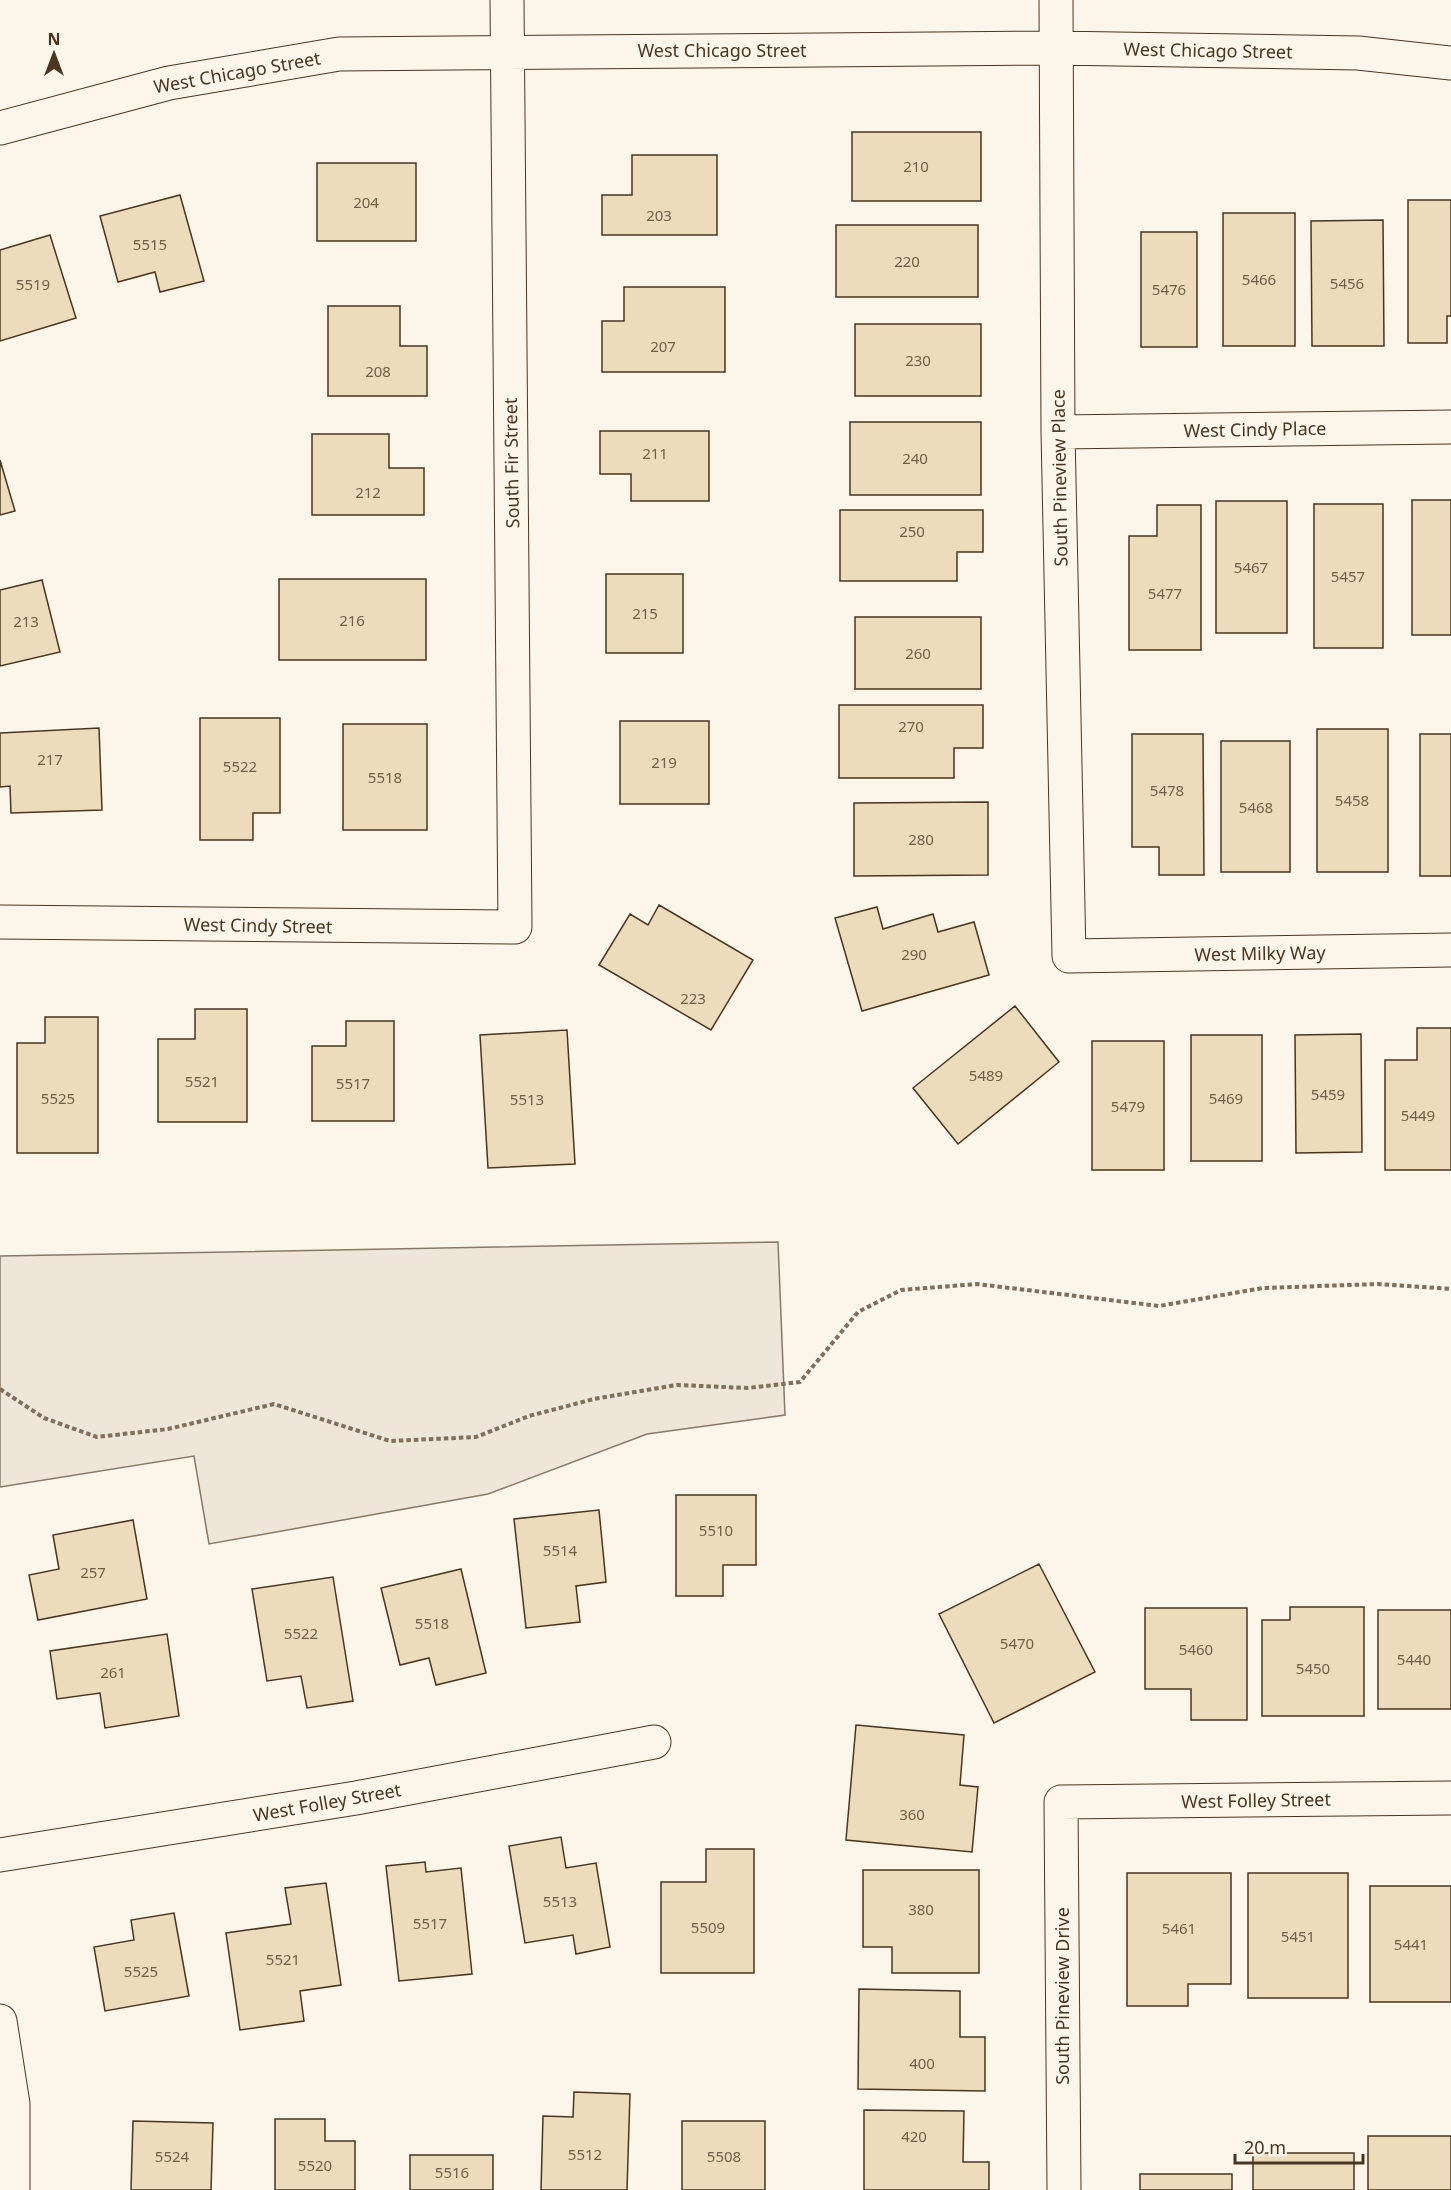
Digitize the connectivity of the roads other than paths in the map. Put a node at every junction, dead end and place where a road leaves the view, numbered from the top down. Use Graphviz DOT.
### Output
graph roads {
  1 [pos="507,0"];
  2 [pos="1056,0"];
  3 [pos="1055,48"];
  4 [pos="507,51"];
  5 [pos="1451,63"];
  6 [pos="0,128"];
  7 [pos="1451,427"];
  8 [pos="1058,432"];
  9 [pos="0,922"];
  10 [pos="515,927"];
  11 [pos="1451,950"];
  12 [pos="1069,956"];
  13 [pos="654,1742"];
  14 [pos="1451,1798"];
  15 [pos="1060,1802"];
  16 [pos="0,1855"];
  17 [pos="0,2021"];
  18 [pos="13,2190"];
  19 [pos="1064,2190"];
  1 -- 4 [label="street, South Fir Street"];
  2 -- 3 [label="street, South Pineview Place"];
  3 -- 4 [label="street, West Chicago Street"];
  3 -- 5 [label="street, West Chicago Street"];
  3 -- 8 [label="street, South Pineview Place"];
  4 -- 6 [label="street, West Chicago Street"];
  4 -- 10 [label="street, South Fir Street"];
  7 -- 8 [label="street, West Cindy Place"];
  8 -- 12 [label="street, South Pineview Place"];
  9 -- 10 [label="street, West Cindy Street"];
  11 -- 12 [label="street, West Milky Way"];
  13 -- 16 [label="street, West Folley Street"];
  14 -- 15 [label="street, West Folley Street"];
  15 -- 19 [label="street, South Pineview Drive"];
  17 -- 18 [label="street"];
}
